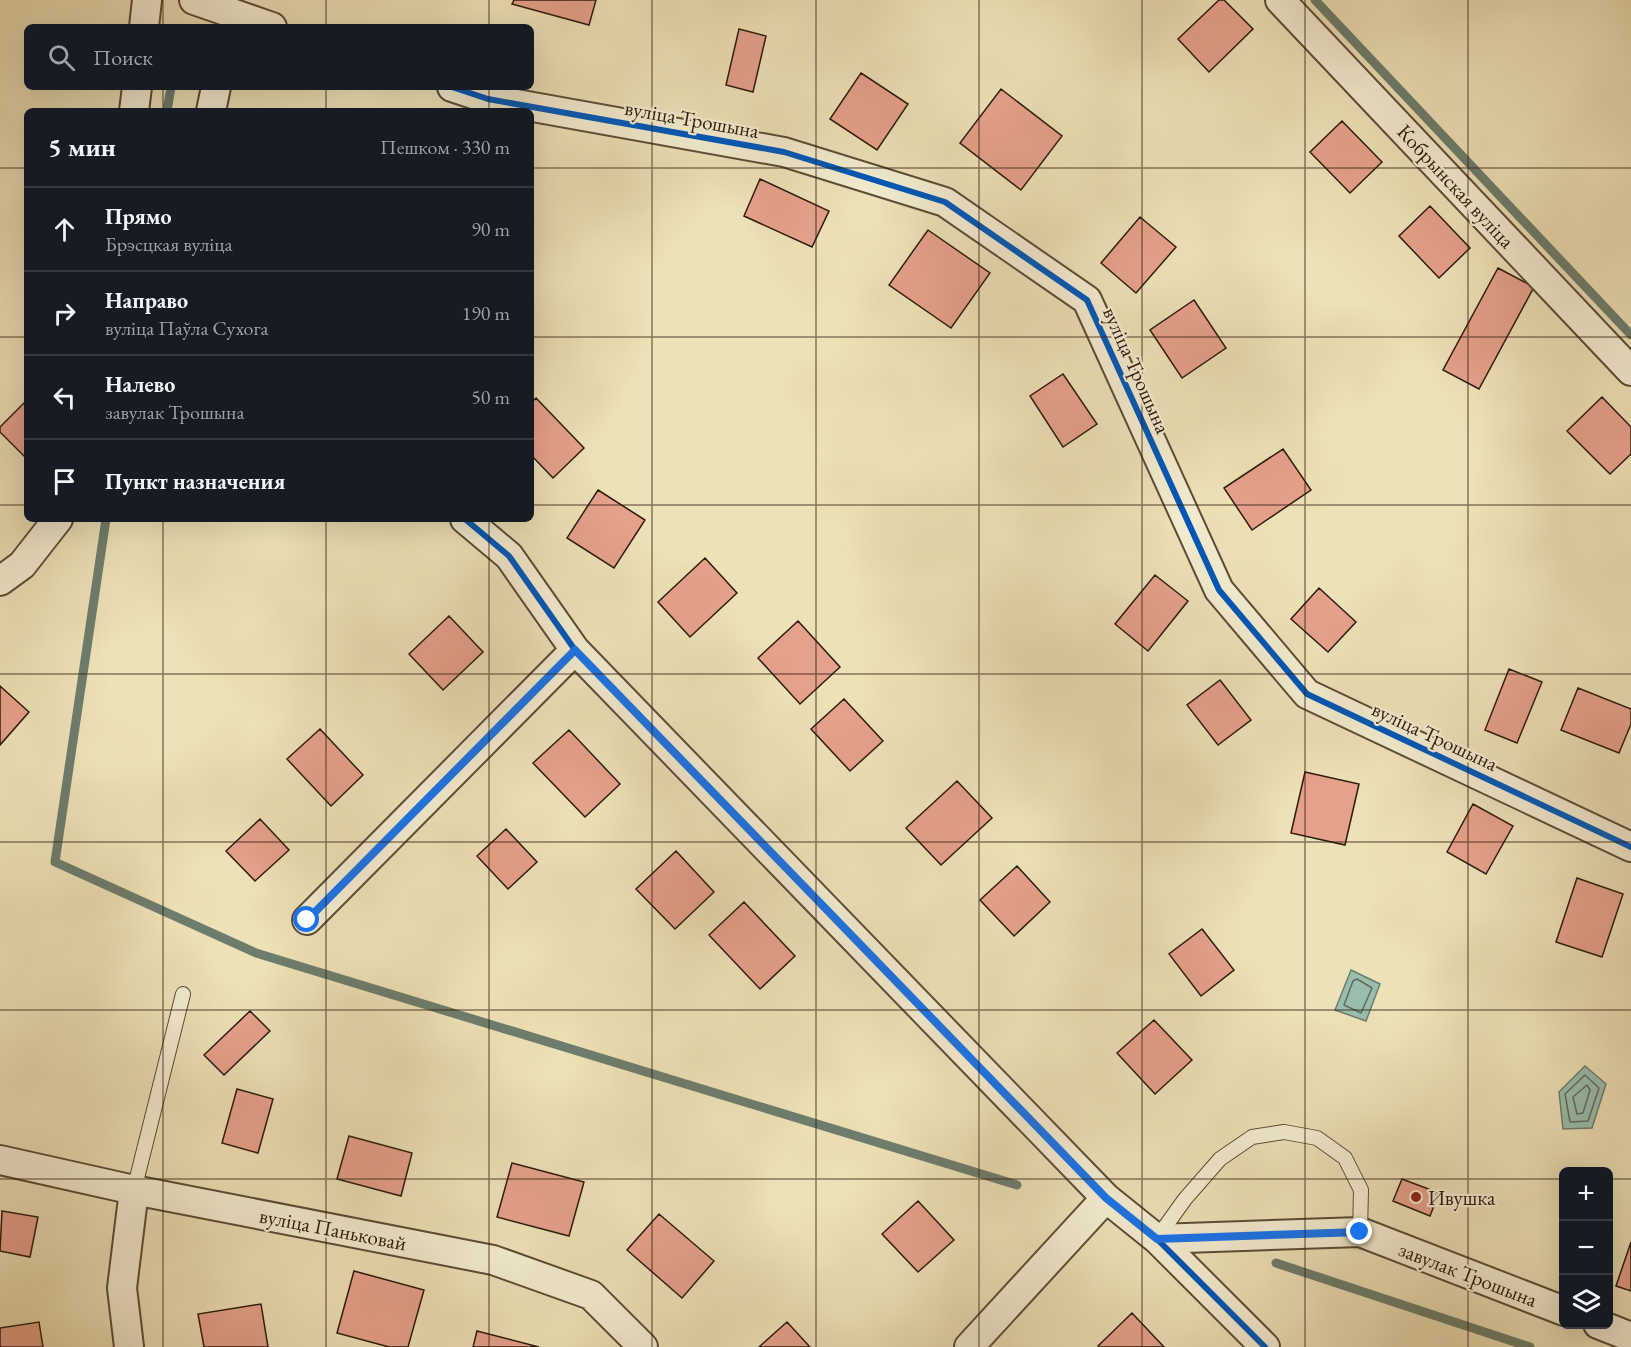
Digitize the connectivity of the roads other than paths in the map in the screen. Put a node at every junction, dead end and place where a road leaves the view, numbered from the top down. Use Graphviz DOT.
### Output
graph roads {
  1 [pos="147,0"];
  2 [pos="194,0"];
  3 [pos="1280,0"];
  4 [pos="230,13"];
  5 [pos="144,24"];
  6 [pos="263,24"];
  7 [pos="137,90"];
  8 [pos="215,90"];
  9 [pos="461,90"];
  10 [pos="134,108"];
  11 [pos="212,108"];
  12 [pos="1631,371"];
  13 [pos="56,522"];
  14 [pos="469,522"];
  15 [pos="0,581"];
  16 [pos="575,650"];
  17 [pos="1631,847"];
  18 [pos="307,920"];
  19 [pos="183,993"];
  20 [pos="0,1160"];
  21 [pos="134,1190"];
  22 [pos="1106,1198"];
  23 [pos="1360,1232"];
  24 [pos="1157,1239"];
  25 [pos="1559,1309"];
  26 [pos="1611,1329"];
  27 [pos="1631,1337"];
  28 [pos="129,1347"];
  29 [pos="644,1347"];
  30 [pos="969,1347"];
  31 [pos="1264,1347"];
  1 -- 5 [label="street"];
  2 -- 4 [label="street"];
  3 -- 12 [label="street, Кобрынская вуліца"];
  4 -- 6 [label="street"];
  7 -- 10 [label="street"];
  8 -- 11 [label="street"];
  9 -- 17 [label="street, вуліца Трошына"];
  13 -- 15 [label="street"];
  14 -- 16 [label="street"];
  16 -- 18 [label="street"];
  16 -- 22 [label="street"];
  19 -- 21 [label="lane"];
  20 -- 21 [label="street, вуліца Паньковай"];
  21 -- 28 [label="street"];
  21 -- 29 [label="street, вуліца Паньковай"];
  22 -- 24 [label="street"];
  22 -- 30 [label="street"];
  23 -- 24 [label="street, завулак Трошына"];
  23 -- 24 [label="lane"];
  23 -- 25 [label="street, завулак Трошына"];
  24 -- 31 [label="street"];
  26 -- 27 [label="street"];
}
